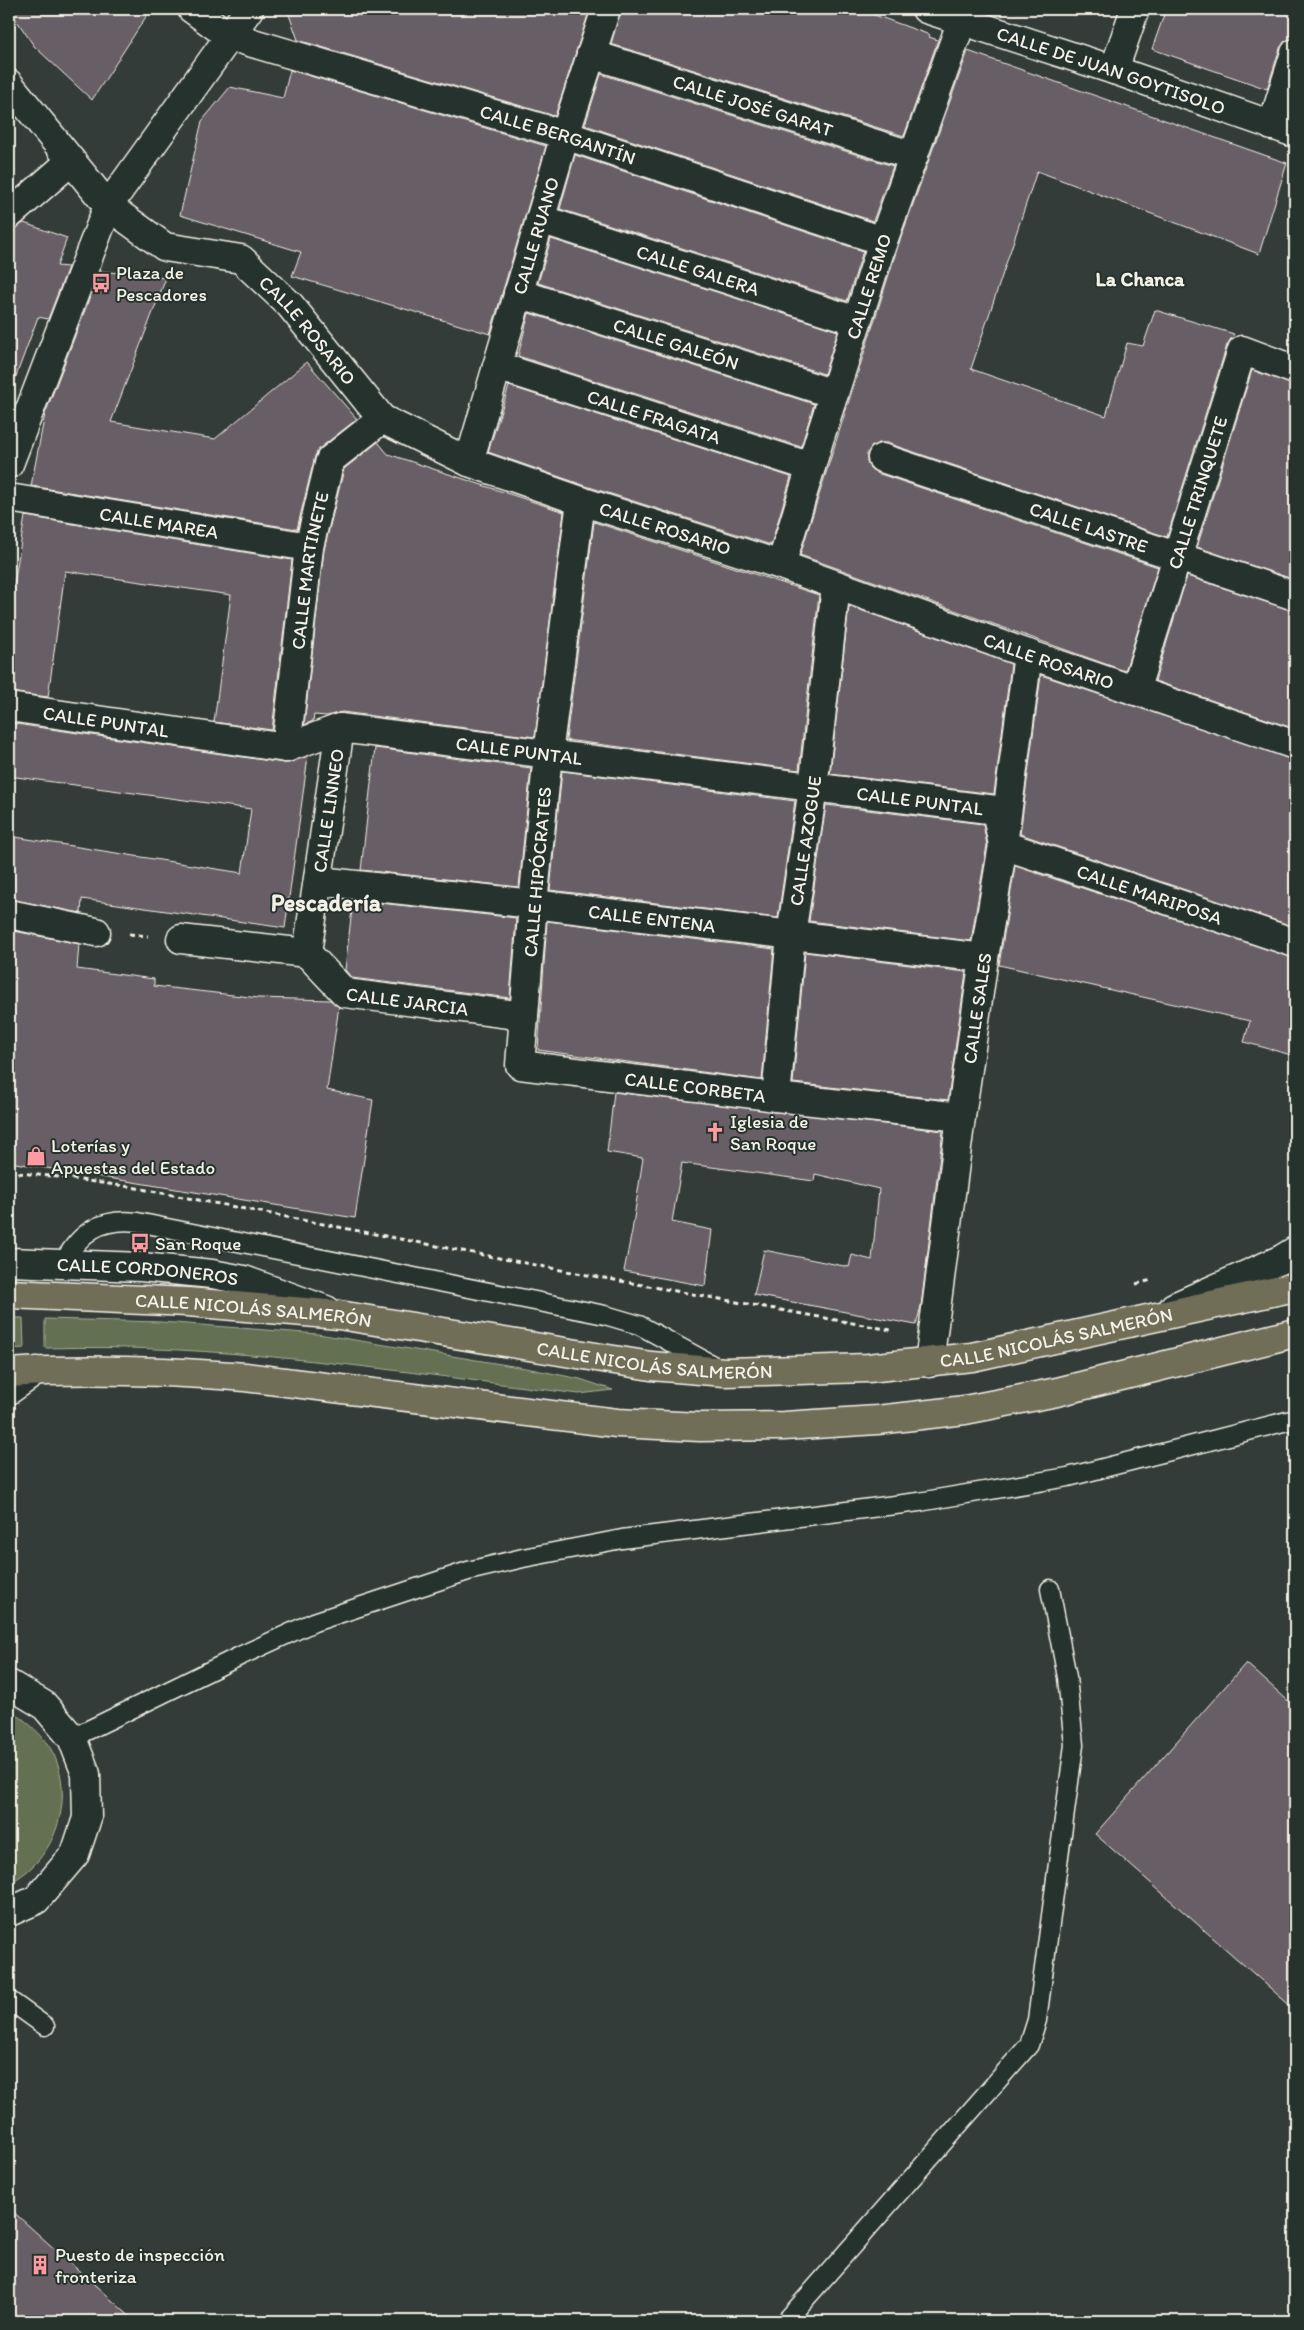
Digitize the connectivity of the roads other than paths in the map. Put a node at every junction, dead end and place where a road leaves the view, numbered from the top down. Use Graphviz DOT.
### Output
graph roads {
  1 [pos="192,9"];
  2 [pos="249,9"];
  3 [pos="606,9"];
  4 [pos="926,9"];
  5 [pos="1135,9"];
  6 [pos="964,15"];
  7 [pos="229,36"];
  8 [pos="1295,53"];
  9 [pos="591,54"];
  10 [pos="1114,70"];
  11 [pos="9,84"];
  12 [pos="1284,129"];
  13 [pos="565,135"];
  14 [pos="914,156"];
  15 [pos="71,161"];
  16 [pos="108,206"];
  17 [pos="9,215"];
  18 [pos="540,219"];
  19 [pos="883,242"];
  20 [pos="518,293"];
  21 [pos="857,321"];
  22 [pos="497,366"];
  23 [pos="1295,370"];
  24 [pos="834,394"];
  25 [pos="382,419"];
  26 [pos="882,458"];
  27 [pos="469,462"];
  28 [pos="9,464"];
  29 [pos="811,467"];
  30 [pos="9,498"];
  31 [pos="581,501"];
  32 [pos="309,547"];
  33 [pos="1177,558"];
  34 [pos="781,565"];
  35 [pos="836,586"];
  36 [pos="1295,596"];
  37 [pos="1028,654"];
  38 [pos="1135,691"];
  39 [pos="9,707"];
  40 [pos="340,728"];
  41 [pos="1295,745"];
  42 [pos="286,748"];
  43 [pos="548,754"];
  44 [pos="813,788"];
  45 [pos="1003,845"];
  46 [pos="319,881"];
  47 [pos="533,904"];
  48 [pos="9,914"];
  49 [pos="96,932"];
  50 [pos="791,936"];
  51 [pos="181,939"];
  52 [pos="1295,943"];
  53 [pos="307,953"];
  54 [pos="984,958"];
  55 [pos="524,1016"];
  56 [pos="520,1065"];
  57 [pos="776,1097"];
  58 [pos="960,1117"];
  59 [pos="1295,1251"];
  60 [pos="9,1262"];
  61 [pos="63,1264"];
  62 [pos="1295,1287"];
  63 [pos="9,1294"];
  64 [pos="339,1315"];
  65 [pos="1151,1316"];
  66 [pos="1295,1333"];
  67 [pos="929,1363"];
  68 [pos="36,1371"];
  69 [pos="725,1372"];
  70 [pos="9,1373"];
  71 [pos="9,1390"];
  72 [pos="1295,1419"];
  73 [pos="1050,1589"];
  74 [pos="9,1684"];
  75 [pos="72,1738"];
  76 [pos="9,1912"];
  77 [pos="9,2000"];
  78 [pos="45,2026"];
  79 [pos="786,2321"];
  1 -- 7 [label="street, CALLE BERGANTÍN"];
  2 -- 7 [label="street"];
  3 -- 9 [label="street, CALLE RUANO"];
  4 -- 6 [label="street, CALLE DE JUAN GOYTISOLO"];
  5 -- 10 [label="street"];
  6 -- 10 [label="street, CALLE DE JUAN GOYTISOLO"];
  6 -- 14 [label="street, CALLE REMO"];
  7 -- 13 [label="street, CALLE BERGANTÍN"];
  7 -- 16 [label="street"];
  8 -- 12 [label="street"];
  9 -- 13 [label="street, CALLE RUANO"];
  9 -- 14 [label="street, CALLE JOSÉ GARAT"];
  10 -- 12 [label="street, CALLE DE JUAN GOYTISOLO"];
  11 -- 15 [label="street, CALLE ROSARIO"];
  13 -- 18 [label="street, CALLE RUANO"];
  13 -- 19 [label="street, CALLE BERGANTÍN"];
  14 -- 19 [label="street, CALLE REMO"];
  15 -- 16 [label="street, CALLE ROSARIO"];
  15 -- 17 [label="street"];
  16 -- 25 [label="street, CALLE ROSARIO"];
  16 -- 28 [label="street"];
  18 -- 20 [label="street, CALLE RUANO"];
  18 -- 21 [label="street, CALLE GALERA"];
  19 -- 21 [label="street, CALLE REMO"];
  20 -- 22 [label="street, CALLE RUANO"];
  20 -- 24 [label="street, CALLE GALEÓN"];
  21 -- 24 [label="street, CALLE REMO"];
  22 -- 27 [label="street, CALLE RUANO"];
  22 -- 29 [label="street, CALLE FRAGATA"];
  23 -- 33 [label="street, CALLE TRINQUETE"];
  24 -- 29 [label="street, CALLE REMO"];
  25 -- 27 [label="street, CALLE ROSARIO"];
  25 -- 32 [label="street, CALLE MARTINETE"];
  26 -- 33 [label="street, CALLE LASTRE"];
  27 -- 31 [label="street, CALLE ROSARIO"];
  29 -- 34 [label="street, CALLE REMO"];
  30 -- 32 [label="street, CALLE MAREA"];
  31 -- 34 [label="street, CALLE ROSARIO"];
  31 -- 43 [label="street, CALLE HIPÓCRATES"];
  32 -- 42 [label="street, CALLE MARTINETE"];
  33 -- 36 [label="street, CALLE LASTRE"];
  33 -- 38 [label="street, CALLE TRINQUETE"];
  34 -- 35 [label="street, CALLE ROSARIO"];
  35 -- 37 [label="street, CALLE ROSARIO"];
  35 -- 44 [label="street, CALLE AZOGUE"];
  37 -- 38 [label="street, CALLE ROSARIO"];
  37 -- 45 [label="street, CALLE SALES"];
  38 -- 41 [label="street, CALLE ROSARIO"];
  39 -- 42 [label="street, CALLE PUNTAL"];
  40 -- 42 [label="street, CALLE PUNTAL"];
  40 -- 43 [label="street, CALLE PUNTAL"];
  40 -- 46 [label="street, CALLE LINNEO"];
  43 -- 44 [label="street, CALLE PUNTAL"];
  43 -- 47 [label="street, CALLE HIPÓCRATES"];
  44 -- 45 [label="street, CALLE PUNTAL"];
  44 -- 50 [label="street, CALLE AZOGUE"];
  45 -- 52 [label="street, CALLE MARIPOSA"];
  45 -- 54 [label="street, CALLE SALES"];
  46 -- 47 [label="street, CALLE ENTENA"];
  46 -- 53 [label="street, CALLE LINNEO"];
  47 -- 50 [label="street, CALLE ENTENA"];
  47 -- 55 [label="street, CALLE HIPÓCRATES"];
  48 -- 49 [label="street"];
  50 -- 54 [label="street, CALLE ENTENA"];
  50 -- 57 [label="street, CALLE AZOGUE"];
  51 -- 53 [label="street"];
  53 -- 55 [label="street, CALLE JARCIA"];
  54 -- 58 [label="street, CALLE SALES"];
  55 -- 56 [label="street, CALLE HIPÓCRATES"];
  56 -- 57 [label="street, CALLE CORBETA"];
  57 -- 58 [label="street, CALLE CORBETA"];
  58 -- 67 [label="street, CALLE SALES"];
  59 -- 65 [label="street"];
  60 -- 61 [label="street, CALLE CORDONEROS"];
  61 -- 64 [label="street, CALLE CORDONEROS"];
  61 -- 69 [label="lane"];
  62 -- 65 [label="highway, CALLE NICOLÁS SALMERÓN"];
  63 -- 64 [label="highway, CALLE NICOLÁS SALMERÓN"];
  64 -- 69 [label="highway, CALLE NICOLÁS SALMERÓN"];
  65 -- 67 [label="highway, CALLE NICOLÁS SALMERÓN"];
  66 -- 68 [label="highway"];
  67 -- 69 [label="highway, CALLE NICOLÁS SALMERÓN"];
  68 -- 70 [label="highway"];
  68 -- 71 [label="street"];
  72 -- 75 [label="lane"];
  73 -- 79 [label="lane"];
  74 -- 75 [label="street"];
  75 -- 76 [label="street"];
  77 -- 78 [label="lane"];
}
